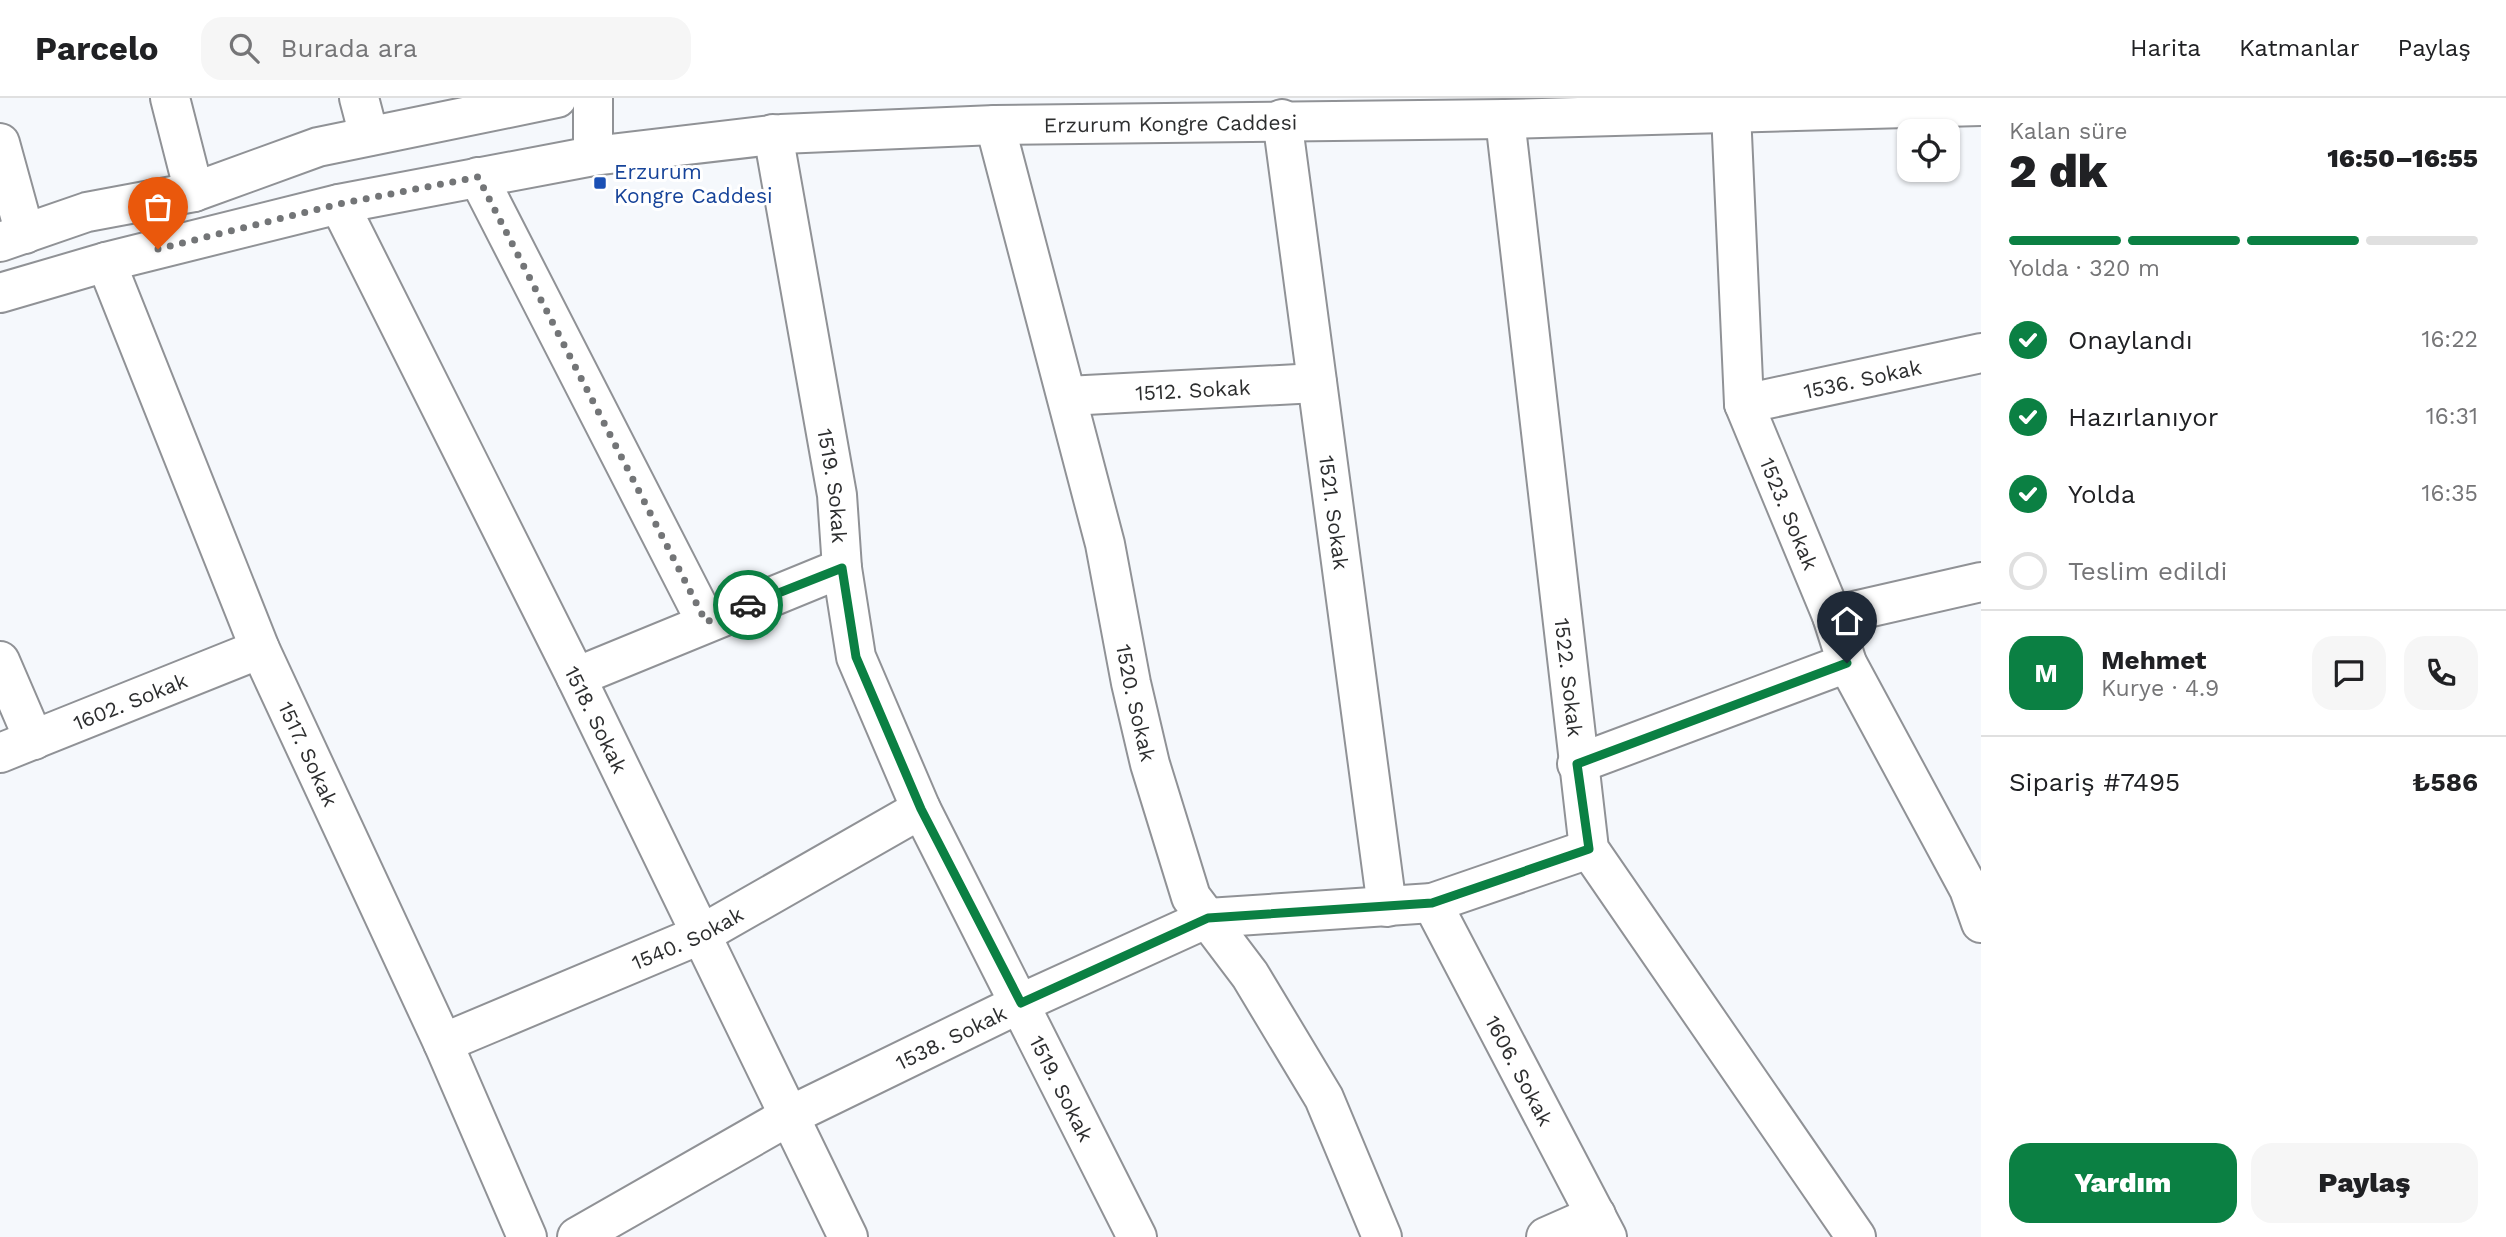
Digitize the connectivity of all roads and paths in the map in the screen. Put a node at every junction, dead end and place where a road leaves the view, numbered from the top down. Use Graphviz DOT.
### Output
graph roads {
  1 [pos="170,98"];
  2 [pos="359,98"];
  3 [pos="557,98"];
  4 [pos="593,98"];
  5 [pos="1981,106"];
  6 [pos="1731,112"];
  7 [pos="1505,119"];
  8 [pos="1282,120"];
  9 [pos="995,125"];
  10 [pos="773,134"];
  11 [pos="369,136"];
  12 [pos="0,144"];
  13 [pos="593,156"];
  14 [pos="478,177"];
  15 [pos="194,192"];
  16 [pos="339,204"];
  17 [pos="13,238"];
  18 [pos="106,262"];
  19 [pos="0,293"];
  20 [pos="1981,353"];
  21 [pos="1317,383"];
  22 [pos="1067,396"];
  23 [pos="1744,404"];
  24 [pos="842,568"];
  25 [pos="1981,582"];
  26 [pos="1832,615"];
  27 [pos="706,622"];
  28 [pos="260,649"];
  29 [pos="0,661"];
  30 [pos="1847,663"];
  31 [pos="576,677"];
  32 [pos="17,747"];
  33 [pos="1577,764"];
  34 [pos="921,809"];
  35 [pos="1589,849"];
  36 [pos="1977,900"];
  37 [pos="1432,903"];
  38 [pos="1387,907"];
  39 [pos="1208,918"];
  40 [pos="702,934"];
  41 [pos="1021,1003"];
  42 [pos="443,1043"];
  43 [pos="789,1116"];
  44 [pos="1601,1226"];
  45 [pos="527,1237"];
  46 [pos="577,1237"];
  47 [pos="848,1237"];
  48 [pos="1137,1237"];
  49 [pos="1382,1237"];
  50 [pos="1546,1237"];
  51 [pos="1856,1237"];
  1 -- 15 [label="street"];
  2 -- 11 [label="street"];
  3 -- 11 [label="street"];
  4 -- 13 [label="street"];
  5 -- 6 [label="street, Erzurum Kongre Caddesi"];
  6 -- 7 [label="street, Erzurum Kongre Caddesi"];
  6 -- 23 [label="street, 1523. Sokak"];
  7 -- 8 [label="street, Erzurum Kongre Caddesi"];
  7 -- 33 [label="street, 1522. Sokak"];
  8 -- 9 [label="street, Erzurum Kongre Caddesi"];
  8 -- 21 [label="street, 1521. Sokak"];
  9 -- 10 [label="street, Erzurum Kongre Caddesi"];
  9 -- 22 [label="street, 1520. Sokak"];
  10 -- 13 [label="street, Erzurum Kongre Caddesi"];
  10 -- 24 [label="street, 1519. Sokak"];
  11 -- 15 [label="street"];
  12 -- 17 [label="street"];
  13 -- 14 [label="street, Erzurum Kongre Caddesi"];
  14 -- 16 [label="street, Erzurum Kongre Caddesi"];
  14 -- 27 [label="street"];
  15 -- 17 [label="street"];
  16 -- 18 [label="street, Erzurum Kongre Caddesi"];
  16 -- 31 [label="street, 1518. Sokak"];
  18 -- 19 [label="street, Erzurum Kongre Caddesi"];
  18 -- 28 [label="street, 1517. Sokak"];
  20 -- 23 [label="street, 1536. Sokak"];
  21 -- 22 [label="street, 1512. Sokak"];
  21 -- 38 [label="street, 1521. Sokak"];
  22 -- 39 [label="street, 1520. Sokak"];
  23 -- 26 [label="street, 1523. Sokak"];
  24 -- 27 [label="street"];
  24 -- 34 [label="street, 1519. Sokak"];
  25 -- 26 [label="street"];
  26 -- 30 [label="street, 1523. Sokak"];
  27 -- 31 [label="street"];
  28 -- 32 [label="street, 1602. Sokak"];
  28 -- 42 [label="street, 1517. Sokak"];
  29 -- 32 [label="street"];
  30 -- 33 [label="street"];
  30 -- 36 [label="street, 1523. Sokak"];
  31 -- 40 [label="street, 1518. Sokak"];
  33 -- 35 [label="street, 1522. Sokak"];
  34 -- 40 [label="street, 1540. Sokak"];
  34 -- 41 [label="street, 1519. Sokak"];
  35 -- 37 [label="street, 1538. Sokak"];
  35 -- 51 [label="street, 1522. Sokak"];
  37 -- 38 [label="street, 1538. Sokak"];
  37 -- 44 [label="street, 1606. Sokak"];
  38 -- 39 [label="street, 1538. Sokak"];
  39 -- 41 [label="street, 1538. Sokak"];
  39 -- 49 [label="street, 1520. Sokak"];
  40 -- 42 [label="street, 1540. Sokak"];
  40 -- 43 [label="street, 1518. Sokak"];
  41 -- 43 [label="street, 1538. Sokak"];
  41 -- 48 [label="street, 1519. Sokak"];
  42 -- 45 [label="street, 1517. Sokak"];
  43 -- 46 [label="street, 1538. Sokak"];
  43 -- 47 [label="street, 1518. Sokak"];
  44 -- 50 [label="street"];
}
